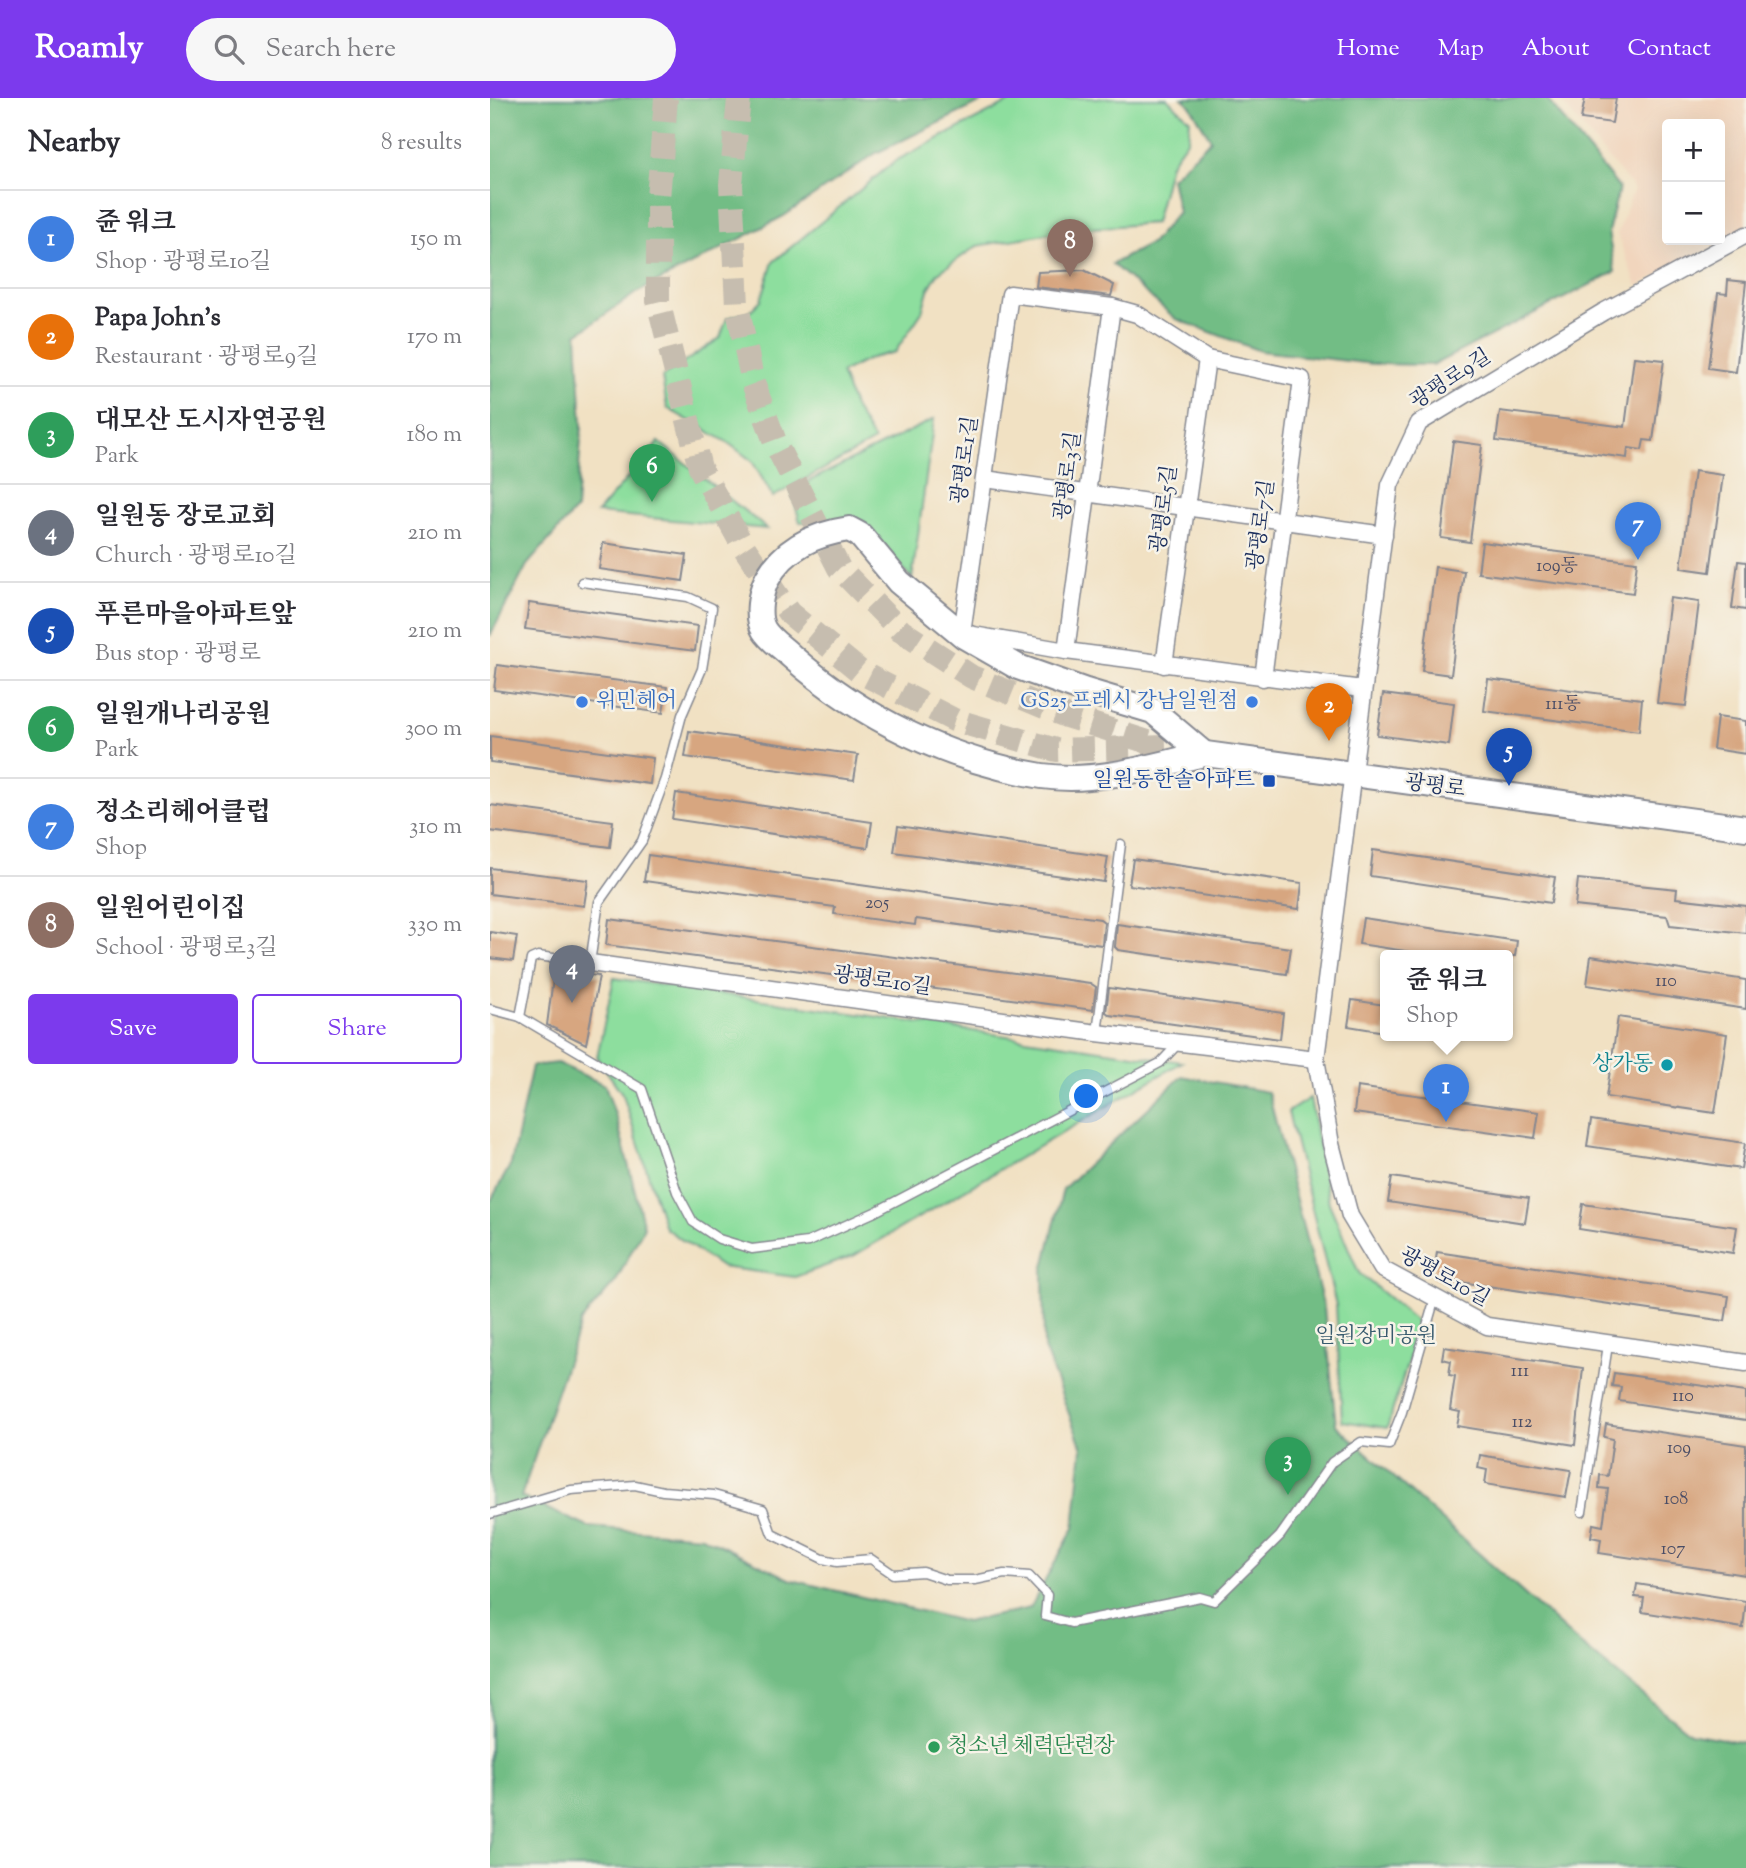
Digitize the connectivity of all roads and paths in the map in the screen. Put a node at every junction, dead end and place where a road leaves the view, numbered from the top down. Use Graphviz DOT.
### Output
graph roads {
  1 [pos="1746,234"];
  2 [pos="1112,307"];
  3 [pos="1207,359"];
  4 [pos="985,479"];
  5 [pos="1088,494"];
  6 [pos="1186,508"];
  7 [pos="1284,522"];
  8 [pos="1384,535"];
  9 [pos="582,582"];
  10 [pos="1066,651"];
  11 [pos="1164,665"];
  12 [pos="1263,678"];
  13 [pos="1362,690"];
  14 [pos="1166,747"];
  15 [pos="1204,754"];
  16 [pos="1351,775"];
  17 [pos="1746,828"];
  18 [pos="1121,844"];
  19 [pos="590,963"];
  20 [pos="490,1009"];
  21 [pos="520,1017"];
  22 [pos="1097,1033"];
  23 [pos="1180,1043"];
  24 [pos="1317,1059"];
  25 [pos="1435,1298"];
  26 [pos="1608,1345"];
  27 [pos="1746,1363"];
  28 [pos="1582,1512"];
  29 [pos="490,1514"];
  1 -- 8 [label="street, 광평로9길"];
  2 -- 3 [label="street"];
  2 -- 4 [label="street, 광평로1길"];
  2 -- 5 [label="street, 광평로3길"];
  3 -- 6 [label="street, 광평로5길"];
  3 -- 7 [label="street, 광평로7길"];
  4 -- 5 [label="street"];
  4 -- 10 [label="street, 광평로1길"];
  5 -- 6 [label="street"];
  5 -- 10 [label="street, 광평로3길"];
  6 -- 7 [label="street"];
  6 -- 11 [label="street, 광평로5길"];
  7 -- 8 [label="street"];
  7 -- 12 [label="street, 광평로7길"];
  8 -- 13 [label="street, 광평로9길"];
  9 -- 19 [label="lane"];
  10 -- 11 [label="street"];
  11 -- 12 [label="street"];
  12 -- 13 [label="street"];
  13 -- 16 [label="street, 광평로9길"];
  14 -- 15 [label="main road, 광평로"];
  15 -- 15 [label="main road"];
  15 -- 16 [label="main road, 광평로"];
  16 -- 17 [label="main road, 광평로"];
  16 -- 24 [label="street, 광평로10길"];
  18 -- 22 [label="lane"];
  19 -- 21 [label="lane, 광평로10길"];
  19 -- 22 [label="street, 광평로10길"];
  20 -- 21 [label="lane"];
  21 -- 23 [label="lane"];
  22 -- 23 [label="street, 광평로10길"];
  23 -- 24 [label="street, 광평로10길"];
  24 -- 25 [label="street, 광평로10길"];
  25 -- 26 [label="street, 광평로10길"];
  25 -- 29 [label="lane"];
  26 -- 27 [label="street, 광평로10길"];
  26 -- 28 [label="lane"];
}
